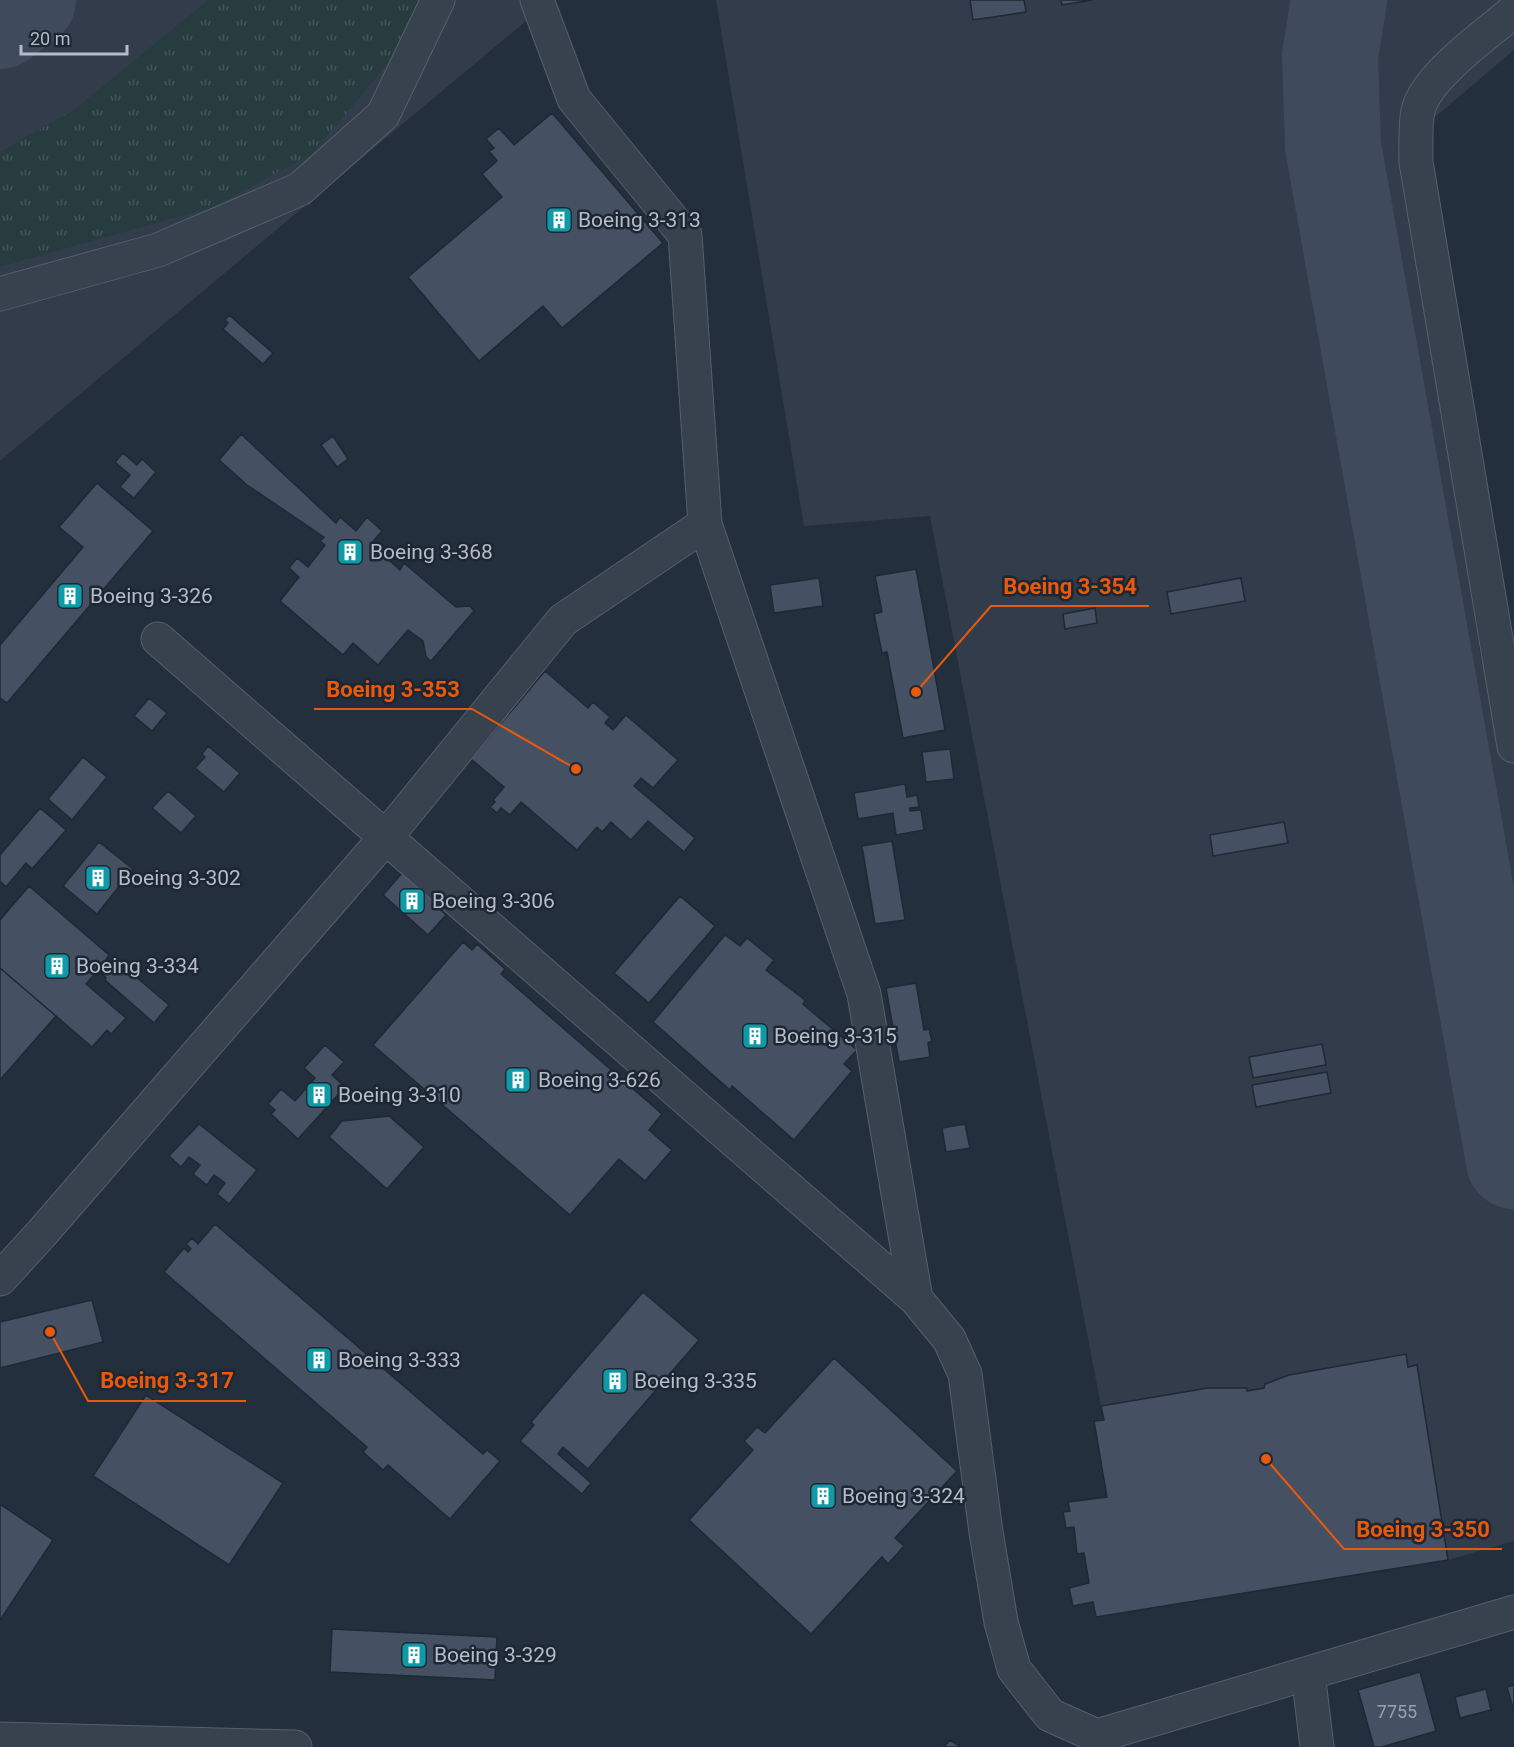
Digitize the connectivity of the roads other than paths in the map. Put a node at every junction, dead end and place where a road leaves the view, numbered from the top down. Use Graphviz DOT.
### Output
graph roads {
  1 [pos="438,0"];
  2 [pos="537,0"];
  3 [pos="1514,11"];
  4 [pos="0,294"];
  5 [pos="705,524"];
  6 [pos="158,639"];
  7 [pos="1514,746"];
  8 [pos="386,837"];
  9 [pos="0,1279"];
  10 [pos="916,1299"];
  11 [pos="1514,1612"];
  12 [pos="1308,1673"];
  13 [pos="1128,1737"];
  14 [pos="0,1739"];
  15 [pos="136,1745"];
  16 [pos="295,1747"];
  17 [pos="1317,1747"];
  1 -- 4 [label="lane"];
  2 -- 5 [label="lane"];
  3 -- 7 [label="lane"];
  5 -- 8 [label="lane"];
  5 -- 10 [label="lane"];
  6 -- 8 [label="lane"];
  8 -- 9 [label="lane"];
  8 -- 10 [label="lane"];
  10 -- 13 [label="lane"];
  11 -- 12 [label="lane"];
  12 -- 13 [label="lane"];
  12 -- 17 [label="lane"];
  14 -- 15 [label="lane"];
  15 -- 16 [label="lane"];
}
